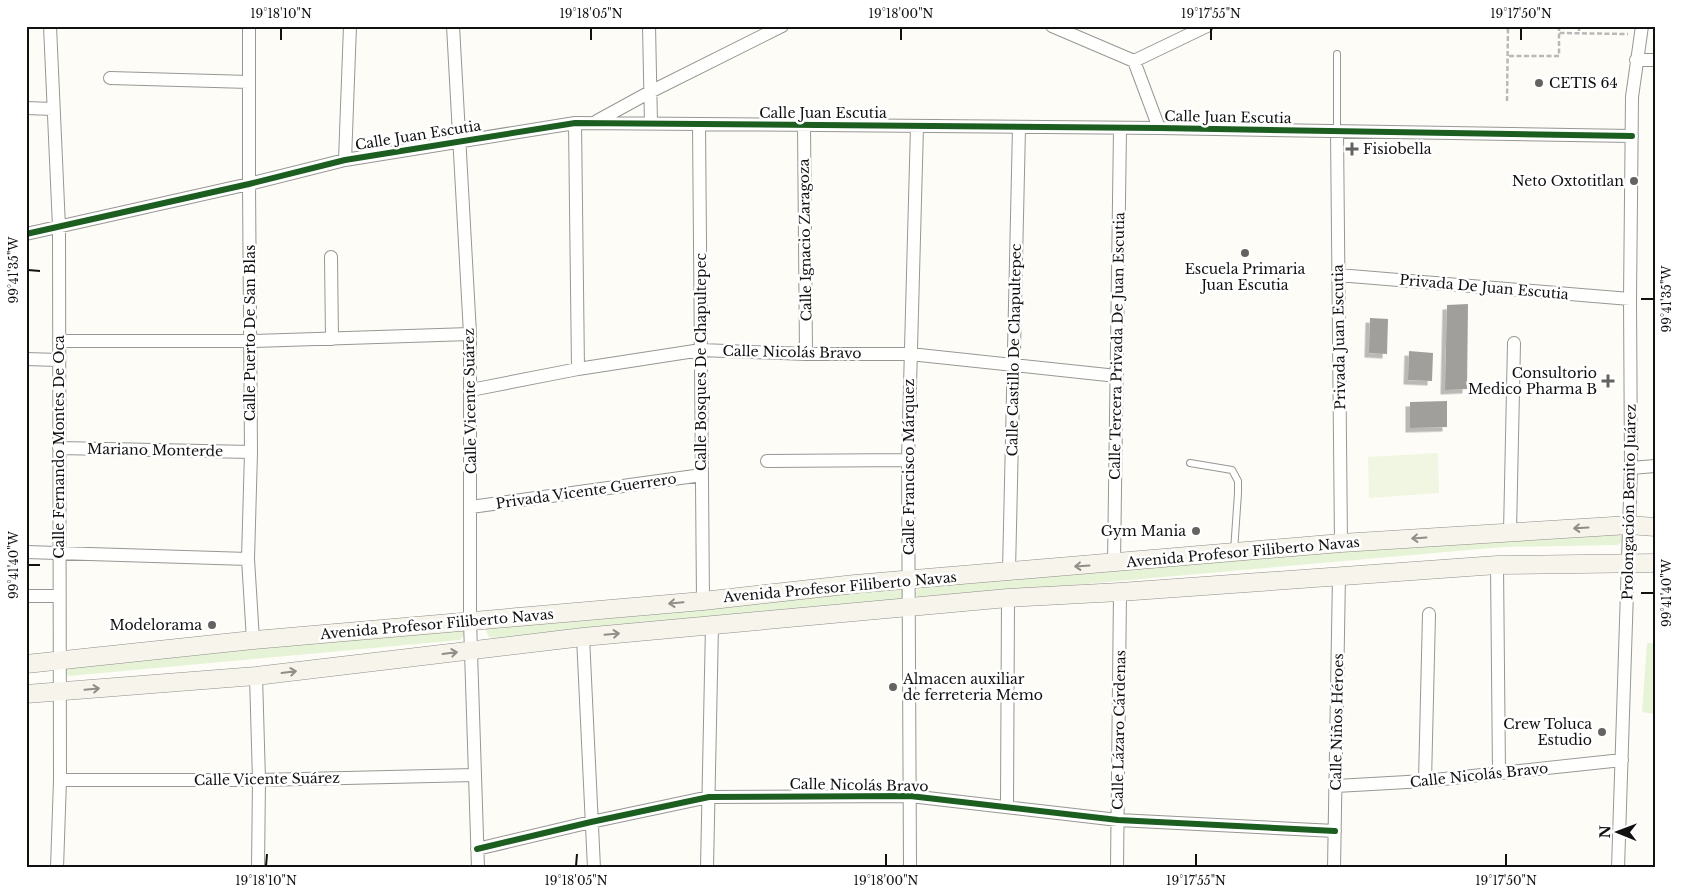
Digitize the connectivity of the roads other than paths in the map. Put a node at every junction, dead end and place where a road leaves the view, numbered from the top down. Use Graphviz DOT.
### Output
graph roads {
  1 [pos="50,26"];
  2 [pos="249,26"];
  3 [pos="350,26"];
  4 [pos="453,26"];
  5 [pos="649,26"];
  6 [pos="782,26"];
  7 [pos="1052,26"];
  8 [pos="1207,26"];
  9 [pos="1641,30"];
  10 [pos="1337,54"];
  11 [pos="1636,60"];
  12 [pos="1655,60"];
  13 [pos="1134,62"];
  14 [pos="110,78"];
  15 [pos="249,82"];
  16 [pos="650,92"];
  17 [pos="26,108"];
  18 [pos="53,109"];
  19 [pos="595,122"];
  20 [pos="651,122"];
  21 [pos="575,123"];
  22 [pos="699,124"];
  23 [pos="804,126"];
  24 [pos="917,126"];
  25 [pos="1018,128"];
  26 [pos="1159,128"];
  27 [pos="1120,129"];
  28 [pos="1337,131"];
  29 [pos="1632,136"];
  30 [pos="459,141"];
  31 [pos="345,160"];
  32 [pos="248,184"];
  33 [pos="59,227"];
  34 [pos="26,234"];
  35 [pos="331,257"];
  36 [pos="1338,275"];
  37 [pos="1630,299"];
  38 [pos="470,334"];
  39 [pos="332,339"];
  40 [pos="251,341"];
  41 [pos="59,342"];
  42 [pos="1514,343"];
  43 [pos="701,350"];
  44 [pos="806,354"];
  45 [pos="910,354"];
  46 [pos="26,359"];
  47 [pos="59,360"];
  48 [pos="1014,365"];
  49 [pos="578,369"];
  50 [pos="1117,376"];
  51 [pos="470,390"];
  52 [pos="59,448"];
  53 [pos="250,452"];
  54 [pos="908,460"];
  55 [pos="767,461"];
  56 [pos="1190,463"];
  57 [pos="1655,466"];
  58 [pos="1631,468"];
  59 [pos="702,475"];
  60 [pos="470,507"];
  61 [pos="1629,525"];
  62 [pos="1655,527"];
  63 [pos="1510,532"];
  64 [pos="1341,543"];
  65 [pos="26,552"];
  66 [pos="1234,552"];
  67 [pos="58,553"];
  68 [pos="248,559"];
  69 [pos="1628,562"];
  70 [pos="1114,563"];
  71 [pos="1655,563"];
  72 [pos="1497,565"];
  73 [pos="1009,571"];
  74 [pos="1340,575"];
  75 [pos="909,581"];
  76 [pos="1120,592"];
  77 [pos="26,596"];
  78 [pos="58,596"];
  79 [pos="1008,598"];
  80 [pos="703,601"];
  81 [pos="909,606"];
  82 [pos="1429,614"];
  83 [pos="470,621"];
  84 [pos="712,625"];
  85 [pos="583,637"];
  86 [pos="253,640"];
  87 [pos="472,651"];
  88 [pos="58,661"];
  89 [pos="26,664"];
  90 [pos="256,676"];
  91 [pos="59,691"];
  92 [pos="26,694"];
  93 [pos="1622,760"];
  94 [pos="1499,773"];
  95 [pos="475,776"];
  96 [pos="60,780"];
  97 [pos="259,780"];
  98 [pos="1425,781"];
  99 [pos="1336,786"];
  100 [pos="709,796"];
  101 [pos="910,796"];
  102 [pos="1007,806"];
  103 [pos="1118,820"];
  104 [pos="591,822"];
  105 [pos="1336,831"];
  106 [pos="478,850"];
  107 [pos="57,868"];
  108 [pos="258,868"];
  109 [pos="478,868"];
  110 [pos="594,868"];
  111 [pos="708,868"];
  112 [pos="910,868"];
  113 [pos="1117,868"];
  114 [pos="1334,868"];
  115 [pos="1618,868"];
  1 -- 18 [label="street, Calle Fernando Montes De Oca"];
  2 -- 15 [label="street, Calle Puerto De San Blas"];
  3 -- 31 [label="street"];
  4 -- 30 [label="street, Calle Vicente Suárez"];
  5 -- 16 [label="street"];
  6 -- 16 [label="street"];
  7 -- 13 [label="street"];
  8 -- 13 [label="street"];
  9 -- 11 [label="street, Prolongación Benito Juárez"];
  10 -- 28 [label="lane"];
  11 -- 12 [label="street"];
  11 -- 29 [label="street, Prolongación Benito Juárez"];
  13 -- 26 [label="street"];
  14 -- 15 [label="street"];
  15 -- 32 [label="street, Calle Puerto De San Blas"];
  16 -- 19 [label="street"];
  16 -- 20 [label="street"];
  17 -- 18 [label="street"];
  18 -- 33 [label="street, Calle Fernando Montes De Oca"];
  19 -- 20 [label="street, Calle Juan Escutia"];
  19 -- 21 [label="street, Calle Juan Escutia"];
  20 -- 22 [label="street, Calle Juan Escutia"];
  21 -- 30 [label="street, Calle Juan Escutia"];
  21 -- 49 [label="street"];
  22 -- 23 [label="street, Calle Juan Escutia"];
  22 -- 43 [label="street, Calle Bosques De Chapultepec"];
  23 -- 24 [label="street, Calle Juan Escutia"];
  23 -- 44 [label="street, Calle Ignacio Zaragoza"];
  24 -- 25 [label="street, Calle Juan Escutia"];
  24 -- 45 [label="street, Calle Francisco Márquez"];
  25 -- 27 [label="street, Calle Juan Escutia"];
  25 -- 48 [label="street, Calle Castillo De Chapultepec"];
  26 -- 27 [label="street, Calle Juan Escutia"];
  26 -- 28 [label="street, Calle Juan Escutia"];
  27 -- 50 [label="street, Calle Tercera Privada De Juan Escutia"];
  28 -- 29 [label="street, Calle Juan Escutia"];
  28 -- 36 [label="street, Privada Juan Escutia"];
  29 -- 37 [label="street, Prolongación Benito Juárez"];
  30 -- 31 [label="street, Calle Juan Escutia"];
  30 -- 38 [label="street, Calle Vicente Suárez"];
  31 -- 32 [label="street, Calle Juan Escutia"];
  32 -- 33 [label="street, Calle Juan Escutia"];
  32 -- 40 [label="street, Calle Puerto De San Blas"];
  33 -- 34 [label="street, Calle Juan Escutia"];
  33 -- 41 [label="street, Calle Fernando Montes De Oca"];
  35 -- 39 [label="street"];
  36 -- 37 [label="street, Privada De Juan Escutia"];
  36 -- 64 [label="street, Privada Juan Escutia"];
  37 -- 58 [label="street, Prolongación Benito Juárez"];
  38 -- 39 [label="street"];
  38 -- 51 [label="street, Calle Vicente Suárez"];
  39 -- 40 [label="street"];
  40 -- 41 [label="street"];
  40 -- 53 [label="street, Calle Puerto De San Blas"];
  41 -- 47 [label="street, Calle Fernando Montes De Oca"];
  42 -- 63 [label="street"];
  43 -- 44 [label="street, Calle Nicolás Bravo"];
  43 -- 49 [label="street, Calle Nicolás Bravo"];
  43 -- 59 [label="street, Calle Bosques De Chapultepec"];
  44 -- 45 [label="street, Calle Nicolás Bravo"];
  45 -- 48 [label="street, Calle Nicolás Bravo"];
  45 -- 54 [label="street, Calle Francisco Márquez"];
  46 -- 47 [label="street"];
  47 -- 52 [label="street, Calle Fernando Montes De Oca"];
  48 -- 50 [label="street, Calle Nicolás Bravo"];
  48 -- 73 [label="street, Calle Castillo De Chapultepec"];
  49 -- 51 [label="street, Calle Nicolás Bravo"];
  50 -- 70 [label="street, Calle Tercera Privada De Juan Escutia"];
  51 -- 60 [label="street, Calle Vicente Suárez"];
  52 -- 53 [label="street, Mariano Monterde"];
  52 -- 67 [label="street, Calle Fernando Montes De Oca"];
  53 -- 68 [label="street, Calle Puerto De San Blas"];
  54 -- 55 [label="street"];
  54 -- 75 [label="street, Calle Francisco Márquez"];
  56 -- 66 [label="lane"];
  57 -- 58 [label="street"];
  58 -- 61 [label="street, Prolongación Benito Juárez"];
  59 -- 60 [label="street, Privada Vicente Guerrero"];
  59 -- 80 [label="street, Calle Bosques De Chapultepec"];
  60 -- 83 [label="street, Calle Vicente Suárez"];
  61 -- 62 [label="main road, Avenida Profesor Filiberto Navas"];
  61 -- 63 [label="main road, Avenida Profesor Filiberto Navas, one-way"];
  61 -- 69 [label="street, Prolongación Benito Juárez"];
  63 -- 64 [label="main road, Avenida Profesor Filiberto Navas, one-way"];
  64 -- 66 [label="main road, Avenida Profesor Filiberto Navas"];
  65 -- 67 [label="street"];
  66 -- 70 [label="main road, Avenida Profesor Filiberto Navas"];
  67 -- 68 [label="street"];
  67 -- 78 [label="street, Calle Fernando Montes De Oca"];
  68 -- 86 [label="street, Calle Puerto De San Blas"];
  69 -- 71 [label="main road, Avenida Profesor Filiberto Navas"];
  69 -- 72 [label="main road, Avenida Profesor Filiberto Navas"];
  69 -- 93 [label="street, Prolongación Benito Juárez"];
  70 -- 73 [label="main road, Avenida Profesor Filiberto Navas, one-way"];
  72 -- 74 [label="main road, Avenida Profesor Filiberto Navas"];
  72 -- 94 [label="street"];
  73 -- 75 [label="main road, Avenida Profesor Filiberto Navas"];
  74 -- 76 [label="main road, Avenida Profesor Filiberto Navas"];
  74 -- 99 [label="street, Calle Niños Héroes"];
  75 -- 80 [label="main road, Avenida Profesor Filiberto Navas"];
  75 -- 81 [label="street, Calle Francisco Márquez"];
  76 -- 79 [label="main road, Avenida Profesor Filiberto Navas"];
  76 -- 103 [label="street, Calle Lázaro Cárdenas"];
  77 -- 78 [label="street"];
  78 -- 88 [label="street, Calle Fernando Montes De Oca"];
  79 -- 81 [label="main road, Avenida Profesor Filiberto Navas"];
  79 -- 102 [label="street"];
  80 -- 83 [label="main road, Avenida Profesor Filiberto Navas, one-way"];
  81 -- 84 [label="main road, Avenida Profesor Filiberto Navas"];
  81 -- 101 [label="street, Calle Francisco Márquez"];
  82 -- 98 [label="street"];
  83 -- 86 [label="main road, Avenida Profesor Filiberto Navas"];
  83 -- 87 [label="street, Calle Vicente Suárez"];
  85 -- 84 [label="main road, Avenida Profesor Filiberto Navas, one-way"];
  84 -- 100 [label="street"];
  85 -- 87 [label="main road, Avenida Profesor Filiberto Navas"];
  85 -- 104 [label="street"];
  86 -- 88 [label="main road, Avenida Profesor Filiberto Navas"];
  90 -- 87 [label="main road, Avenida Profesor Filiberto Navas, one-way"];
  87 -- 95 [label="street, Calle Vicente Suárez"];
  88 -- 89 [label="main road, Avenida Profesor Filiberto Navas"];
  88 -- 91 [label="street, Calle Fernando Montes De Oca"];
  91 -- 90 [label="main road, Avenida Profesor Filiberto Navas, one-way"];
  90 -- 97 [label="street"];
  91 -- 92 [label="main road, Avenida Profesor Filiberto Navas"];
  91 -- 96 [label="street, Calle Fernando Montes De Oca"];
  93 -- 94 [label="street, Calle Nicolás Bravo"];
  93 -- 115 [label="street, Prolongación Benito Juárez"];
  94 -- 98 [label="street, Calle Nicolás Bravo"];
  95 -- 97 [label="street, Calle Vicente Suárez"];
  95 -- 106 [label="street, Calle Vicente Suárez"];
  96 -- 97 [label="street, Calle Vicente Suárez"];
  96 -- 107 [label="street, Calle Fernando Montes De Oca"];
  97 -- 108 [label="street"];
  98 -- 99 [label="street, Calle Nicolás Bravo"];
  99 -- 105 [label="street, Calle Niños Héroes"];
  100 -- 101 [label="street, Calle Nicolás Bravo"];
  100 -- 104 [label="street, Calle Nicolás Bravo"];
  100 -- 111 [label="street"];
  101 -- 102 [label="street, Calle Nicolás Bravo"];
  101 -- 112 [label="street, Calle Francisco Márquez"];
  102 -- 103 [label="street, Calle Nicolás Bravo"];
  103 -- 105 [label="street, Calle Nicolás Bravo"];
  103 -- 113 [label="street, Calle Lázaro Cárdenas"];
  104 -- 106 [label="street, Calle Nicolás Bravo"];
  104 -- 110 [label="street"];
  105 -- 114 [label="street, Calle Niños Héroes"];
  106 -- 109 [label="street, Calle Vicente Suárez"];
}
